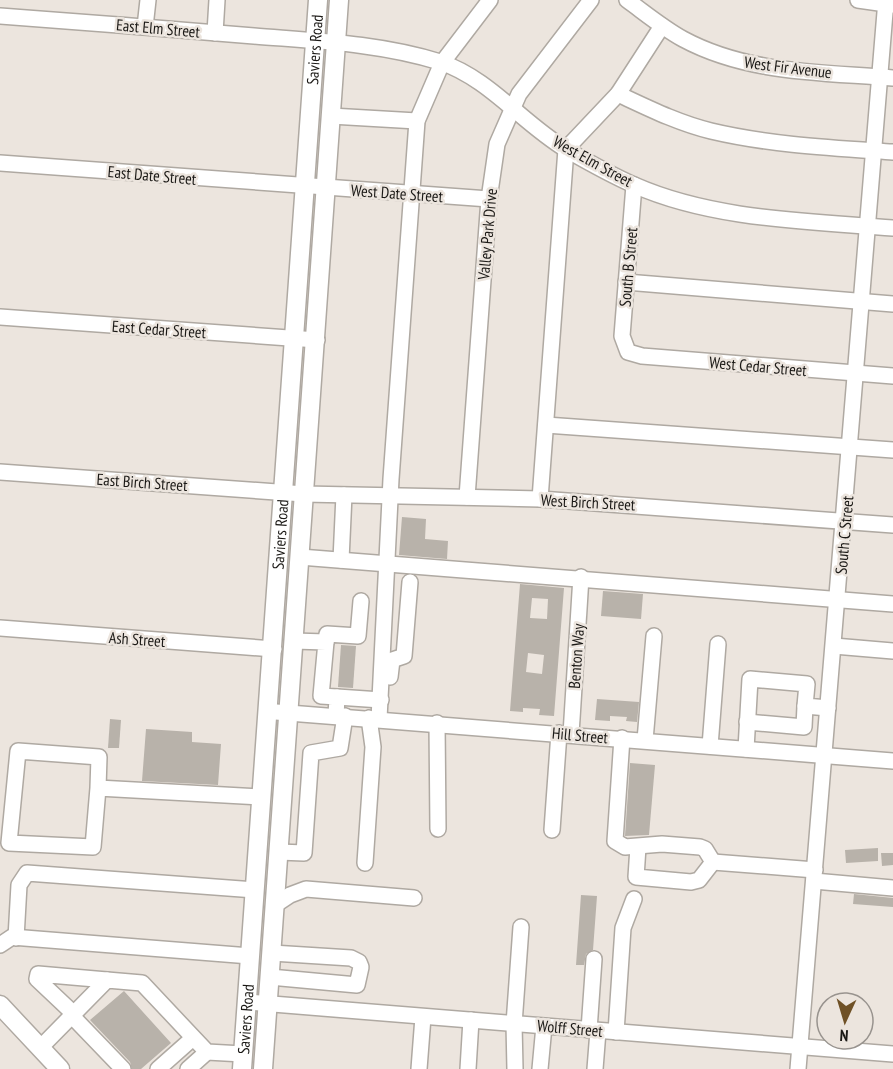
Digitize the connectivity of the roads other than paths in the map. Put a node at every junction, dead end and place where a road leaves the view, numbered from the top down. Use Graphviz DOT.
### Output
graph roads {
  1 [pos="148,0"];
  2 [pos="217,0"];
  3 [pos="318,0"];
  4 [pos="339,0"];
  5 [pos="490,0"];
  6 [pos="591,0"];
  7 [pos="627,0"];
  8 [pos="858,0"];
  9 [pos="888,3"];
  10 [pos="0,16"];
  11 [pos="662,26"];
  12 [pos="145,27"];
  13 [pos="215,33"];
  14 [pos="315,41"];
  15 [pos="336,42"];
  16 [pos="442,63"];
  17 [pos="886,77"];
  18 [pos="618,94"];
  19 [pos="511,109"];
  20 [pos="331,116"];
  21 [pos="417,121"];
  22 [pos="566,149"];
  23 [pos="874,150"];
  24 [pos="893,152"];
  25 [pos="0,163"];
  26 [pos="634,185"];
  27 [pos="304,187"];
  28 [pos="326,188"];
  29 [pos="411,193"];
  30 [pos="489,199"];
  31 [pos="868,226"];
  32 [pos="893,228"];
  33 [pos="626,282"];
  34 [pos="861,302"];
  35 [pos="893,304"];
  36 [pos="0,317"];
  37 [pos="294,338"];
  38 [pos="317,340"];
  39 [pos="625,349"];
  40 [pos="856,374"];
  41 [pos="893,376"];
  42 [pos="546,426"];
  43 [pos="851,447"];
  44 [pos="893,450"];
  45 [pos="0,472"];
  46 [pos="283,492"];
  47 [pos="304,494"];
  48 [pos="344,495"];
  49 [pos="392,496"];
  50 [pos="467,497"];
  51 [pos="540,499"];
  52 [pos="844,522"];
  53 [pos="893,525"];
  54 [pos="300,557"];
  55 [pos="341,560"];
  56 [pos="388,563"];
  57 [pos="581,577"];
  58 [pos="410,582"];
  59 [pos="838,599"];
  60 [pos="361,601"];
  61 [pos="893,604"];
  62 [pos="0,628"];
  63 [pos="358,636"];
  64 [pos="654,636"];
  65 [pos="384,638"];
  66 [pos="294,640"];
  67 [pos="326,642"];
  68 [pos="718,644"];
  69 [pos="834,646"];
  70 [pos="274,649"];
  71 [pos="893,651"];
  72 [pos="338,697"];
  73 [pos="381,700"];
  74 [pos="806,706"];
  75 [pos="828,708"];
  76 [pos="267,711"];
  77 [pos="288,712"];
  78 [pos="340,716"];
  79 [pos="378,719"];
  80 [pos="747,722"];
  81 [pos="437,723"];
  82 [pos="565,734"];
  83 [pos="622,738"];
  84 [pos="645,740"];
  85 [pos="710,746"];
  86 [pos="746,749"];
  87 [pos="824,755"];
  88 [pos="893,761"];
  89 [pos="98,788"];
  90 [pos="262,797"];
  91 [pos="438,829"];
  92 [pos="552,830"];
  93 [pos="638,847"];
  94 [pos="279,852"];
  95 [pos="713,862"];
  96 [pos="365,863"];
  97 [pos="814,876"];
  98 [pos="893,888"];
  99 [pos="255,890"];
  100 [pos="414,897"];
  101 [pos="634,899"];
  102 [pos="275,905"];
  103 [pos="521,927"];
  104 [pos="16,938"];
  105 [pos="0,945"];
  106 [pos="272,953"];
  107 [pos="250,956"];
  108 [pos="594,959"];
  109 [pos="270,977"];
  110 [pos="107,980"];
  111 [pos="357,985"];
  112 [pos="247,1002"];
  113 [pos="268,1004"];
  114 [pos="0,1005"];
  115 [pos="354,1011"];
  116 [pos="73,1015"];
  117 [pos="423,1017"];
  118 [pos="471,1020"];
  119 [pos="514,1024"];
  120 [pos="544,1026"];
  121 [pos="593,1030"];
  122 [pos="616,1032"];
  123 [pos="193,1038"];
  124 [pos="800,1047"];
  125 [pos="40,1048"];
  126 [pos="207,1052"];
  127 [pos="893,1054"];
  128 [pos="238,1061"];
  129 [pos="60,1069"];
  130 [pos="123,1069"];
  131 [pos="158,1069"];
  132 [pos="188,1069"];
  133 [pos="263,1069"];
  134 [pos="419,1069"];
  135 [pos="468,1069"];
  136 [pos="515,1069"];
  137 [pos="540,1069"];
  138 [pos="595,1069"];
  139 [pos="798,1069"];
  1 -- 12 [label="street"];
  2 -- 13 [label="street"];
  3 -- 14 [label="main road, Saviers Road"];
  4 -- 15 [label="main road, Saviers Road"];
  5 -- 16 [label="street"];
  6 -- 19 [label="street, Valley Park Drive"];
  7 -- 11 [label="street, West Fir Avenue"];
  8 -- 9 [label="street"];
  9 -- 17 [label="street, South C Street"];
  10 -- 12 [label="street, East Elm Street"];
  11 -- 17 [label="street, West Fir Avenue"];
  11 -- 18 [label="street"];
  12 -- 13 [label="street, East Elm Street"];
  13 -- 14 [label="street, East Elm Street"];
  14 -- 15 [label="street, West Elm Street"];
  14 -- 27 [label="main road, Saviers Road"];
  15 -- 16 [label="street, West Elm Street"];
  15 -- 20 [label="main road, Saviers Road"];
  16 -- 19 [label="street, West Elm Street"];
  16 -- 21 [label="street"];
  17 -- 23 [label="street, South C Street"];
  18 -- 22 [label="street"];
  18 -- 23 [label="street"];
  19 -- 22 [label="street, West Elm Street"];
  19 -- 30 [label="street, Valley Park Drive"];
  20 -- 21 [label="street"];
  20 -- 28 [label="main road, Saviers Road"];
  21 -- 29 [label="street"];
  22 -- 26 [label="street, West Elm Street"];
  22 -- 42 [label="street"];
  23 -- 24 [label="street"];
  23 -- 31 [label="street, South C Street"];
  25 -- 27 [label="street, East Date Street"];
  26 -- 31 [label="street, West Elm Street"];
  26 -- 33 [label="street, South B Street"];
  27 -- 28 [label="street, West Date Street"];
  27 -- 37 [label="main road, Saviers Road"];
  28 -- 29 [label="street, West Date Street"];
  28 -- 38 [label="main road, Saviers Road"];
  29 -- 30 [label="street, West Date Street"];
  29 -- 49 [label="street"];
  30 -- 50 [label="street, Valley Park Drive"];
  31 -- 32 [label="street, West Elm Street"];
  31 -- 34 [label="street, South C Street"];
  33 -- 34 [label="street"];
  33 -- 39 [label="street, South B Street"];
  34 -- 35 [label="street"];
  34 -- 40 [label="street, South C Street"];
  36 -- 37 [label="street, East Cedar Street"];
  37 -- 38 [label="street, East Cedar Street"];
  37 -- 46 [label="main road, Saviers Road"];
  38 -- 47 [label="main road, Saviers Road"];
  39 -- 40 [label="street, West Cedar Street"];
  40 -- 41 [label="street, West Cedar Street"];
  40 -- 43 [label="street, South C Street"];
  42 -- 43 [label="street"];
  42 -- 51 [label="street"];
  43 -- 44 [label="street"];
  43 -- 52 [label="street, South C Street"];
  45 -- 46 [label="street, East Birch Street"];
  46 -- 47 [label="street, West Birch Street"];
  46 -- 70 [label="main road, Saviers Road"];
  47 -- 48 [label="street, West Birch Street"];
  47 -- 54 [label="main road, Saviers Road"];
  48 -- 49 [label="street, West Birch Street"];
  48 -- 55 [label="street"];
  49 -- 50 [label="street, West Birch Street"];
  49 -- 56 [label="street"];
  50 -- 51 [label="street, West Birch Street"];
  51 -- 52 [label="street, West Birch Street"];
  52 -- 53 [label="street, West Birch Street"];
  52 -- 59 [label="street, South C Street"];
  54 -- 55 [label="street"];
  54 -- 66 [label="main road, Saviers Road"];
  55 -- 56 [label="street"];
  56 -- 57 [label="street"];
  56 -- 65 [label="street"];
  57 -- 59 [label="street"];
  57 -- 82 [label="street, Benton Way"];
  58 -- 79 [label="street"];
  59 -- 61 [label="street"];
  59 -- 69 [label="street, South C Street"];
  60 -- 63 [label="street"];
  62 -- 70 [label="street, Ash Street"];
  63 -- 65 [label="street"];
  63 -- 67 [label="street"];
  64 -- 84 [label="street"];
  65 -- 73 [label="street"];
  66 -- 67 [label="street"];
  66 -- 77 [label="main road, Saviers Road"];
  67 -- 72 [label="street"];
  68 -- 85 [label="street"];
  69 -- 71 [label="street"];
  69 -- 75 [label="street, South C Street"];
  70 -- 76 [label="main road, Saviers Road"];
  72 -- 73 [label="street"];
  72 -- 78 [label="street"];
  73 -- 79 [label="street"];
  74 -- 75 [label="street"];
  74 -- 80 [label="street"];
  74 -- 80 [label="street"];
  75 -- 87 [label="street, South C Street"];
  76 -- 77 [label="street, Hill Street"];
  76 -- 90 [label="main road, Saviers Road"];
  77 -- 78 [label="street, Hill Street"];
  77 -- 94 [label="main road, Saviers Road"];
  78 -- 79 [label="street, Hill Street"];
  78 -- 94 [label="street"];
  79 -- 81 [label="street, Hill Street"];
  79 -- 96 [label="street"];
  80 -- 86 [label="street"];
  81 -- 82 [label="street, Hill Street"];
  81 -- 91 [label="street"];
  82 -- 83 [label="street, Hill Street"];
  82 -- 92 [label="street, Benton Way"];
  83 -- 84 [label="street, Hill Street"];
  83 -- 93 [label="street"];
  84 -- 85 [label="street, Hill Street"];
  85 -- 86 [label="street, Hill Street"];
  86 -- 87 [label="street, Hill Street"];
  87 -- 88 [label="street, Hill Street"];
  87 -- 97 [label="street, South C Street"];
  89 -- 89 [label="street"];
  89 -- 90 [label="street"];
  90 -- 99 [label="main road, Saviers Road"];
  93 -- 95 [label="street"];
  93 -- 95 [label="street"];
  94 -- 102 [label="main road, Saviers Road"];
  95 -- 97 [label="street"];
  97 -- 98 [label="street"];
  97 -- 124 [label="street, South C Street"];
  99 -- 104 [label="street"];
  99 -- 107 [label="main road, Saviers Road"];
  100 -- 102 [label="street"];
  101 -- 122 [label="street"];
  102 -- 106 [label="main road, Saviers Road"];
  103 -- 119 [label="street"];
  104 -- 105 [label="street"];
  104 -- 107 [label="street"];
  106 -- 109 [label="main road, Saviers Road"];
  106 -- 111 [label="street"];
  107 -- 112 [label="main road, Saviers Road"];
  108 -- 121 [label="street"];
  109 -- 111 [label="street"];
  109 -- 113 [label="main road, Saviers Road"];
  110 -- 116 [label="street"];
  110 -- 116 [label="street"];
  110 -- 123 [label="street"];
  111 -- 115 [label="street"];
  112 -- 113 [label="street, Wolff Street"];
  112 -- 128 [label="main road, Saviers Road"];
  113 -- 115 [label="street, Wolff Street"];
  113 -- 133 [label="main road, Saviers Road"];
  114 -- 125 [label="main road"];
  115 -- 117 [label="street, Wolff Street"];
  116 -- 125 [label="street"];
  116 -- 130 [label="street"];
  117 -- 118 [label="street, Wolff Street"];
  117 -- 134 [label="street"];
  118 -- 119 [label="street, Wolff Street"];
  118 -- 135 [label="street"];
  119 -- 120 [label="street, Wolff Street"];
  119 -- 136 [label="street"];
  120 -- 121 [label="street, Wolff Street"];
  120 -- 137 [label="street"];
  121 -- 122 [label="street, Wolff Street"];
  121 -- 138 [label="street"];
  122 -- 124 [label="street, Wolff Street"];
  123 -- 126 [label="street"];
  123 -- 131 [label="street"];
  124 -- 127 [label="street, Wolff Street"];
  124 -- 139 [label="street, South C Street"];
  125 -- 129 [label="main road"];
  126 -- 128 [label="street"];
  126 -- 132 [label="street"];
}
